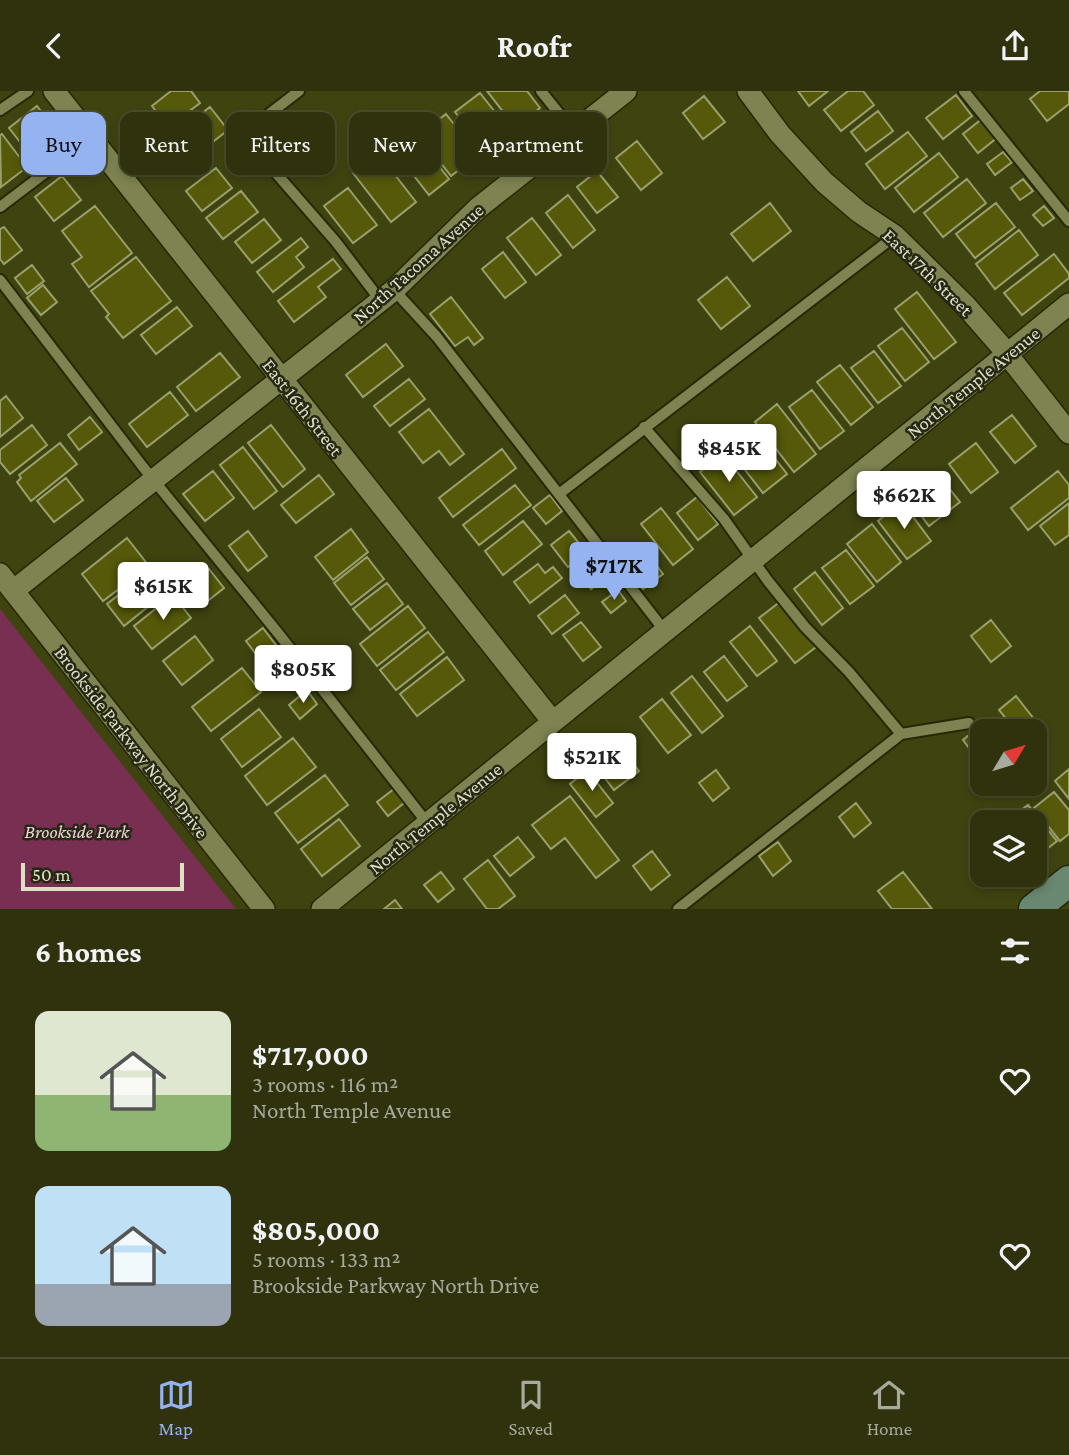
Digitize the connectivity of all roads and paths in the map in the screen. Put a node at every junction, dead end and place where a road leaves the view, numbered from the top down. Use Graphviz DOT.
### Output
graph roads {
  1 [pos="28,91"];
  2 [pos="54,91"];
  3 [pos="299,91"];
  4 [pos="541,91"];
  5 [pos="626,91"];
  6 [pos="748,91"];
  7 [pos="964,91"];
  8 [pos="0,110"];
  9 [pos="71,112"];
  10 [pos="558,112"];
  11 [pos="599,112"];
  12 [pos="106,157"];
  13 [pos="42,175"];
  14 [pos="520,175"];
  15 [pos="0,207"];
  16 [pos="1069,221"];
  17 [pos="895,236"];
  18 [pos="0,281"];
  19 [pos="387,295"];
  20 [pos="1069,304"];
  21 [pos="1007,354"];
  22 [pos="281,379"];
  23 [pos="644,427"];
  24 [pos="1069,433"];
  25 [pos="154,480"];
  26 [pos="559,494"];
  27 [pos="752,559"];
  28 [pos="0,574"];
  29 [pos="13,591"];
  30 [pos="664,630"];
  31 [pos="553,722"];
  32 [pos="969,723"];
  33 [pos="901,734"];
  34 [pos="428,824"];
  35 [pos="1069,881"];
  36 [pos="1037,908"];
  37 [pos="264,909"];
  38 [pos="322,909"];
  39 [pos="678,909"];
  1 -- 8 [label="lane"];
  2 -- 9 [label="street, East 16th Street"];
  3 -- 19 [label="lane"];
  4 -- 10 [label="lane"];
  5 -- 11 [label="street, North Tacoma Avenue"];
  6 -- 17 [label="street, East 17th Street"];
  7 -- 16 [label="lane"];
  12 -- 22 [label="street, East 16th Street"];
  13 -- 15 [label="lane"];
  14 -- 19 [label="street, North Tacoma Avenue"];
  17 -- 21 [label="street, East 17th Street"];
  17 -- 23 [label="lane"];
  18 -- 25 [label="lane"];
  19 -- 22 [label="street, North Tacoma Avenue"];
  19 -- 26 [label="lane"];
  20 -- 21 [label="street, North Temple Avenue"];
  21 -- 24 [label="street, East 17th Street"];
  21 -- 27 [label="street, North Temple Avenue"];
  22 -- 25 [label="street, North Tacoma Avenue"];
  22 -- 31 [label="street, East 16th Street"];
  23 -- 26 [label="lane"];
  23 -- 27 [label="lane"];
  25 -- 29 [label="street, North Tacoma Avenue"];
  25 -- 34 [label="lane"];
  26 -- 30 [label="lane"];
  27 -- 30 [label="street, North Temple Avenue"];
  27 -- 33 [label="lane"];
  28 -- 29 [label="street, Brookside Parkway North Drive"];
  29 -- 37 [label="street, Brookside Parkway North Drive"];
  30 -- 31 [label="street, North Temple Avenue"];
  31 -- 34 [label="street, North Temple Avenue"];
  32 -- 33 [label="lane"];
  33 -- 39 [label="lane"];
  34 -- 38 [label="street, North Temple Avenue"];
  35 -- 36 [label="main road"];
}
